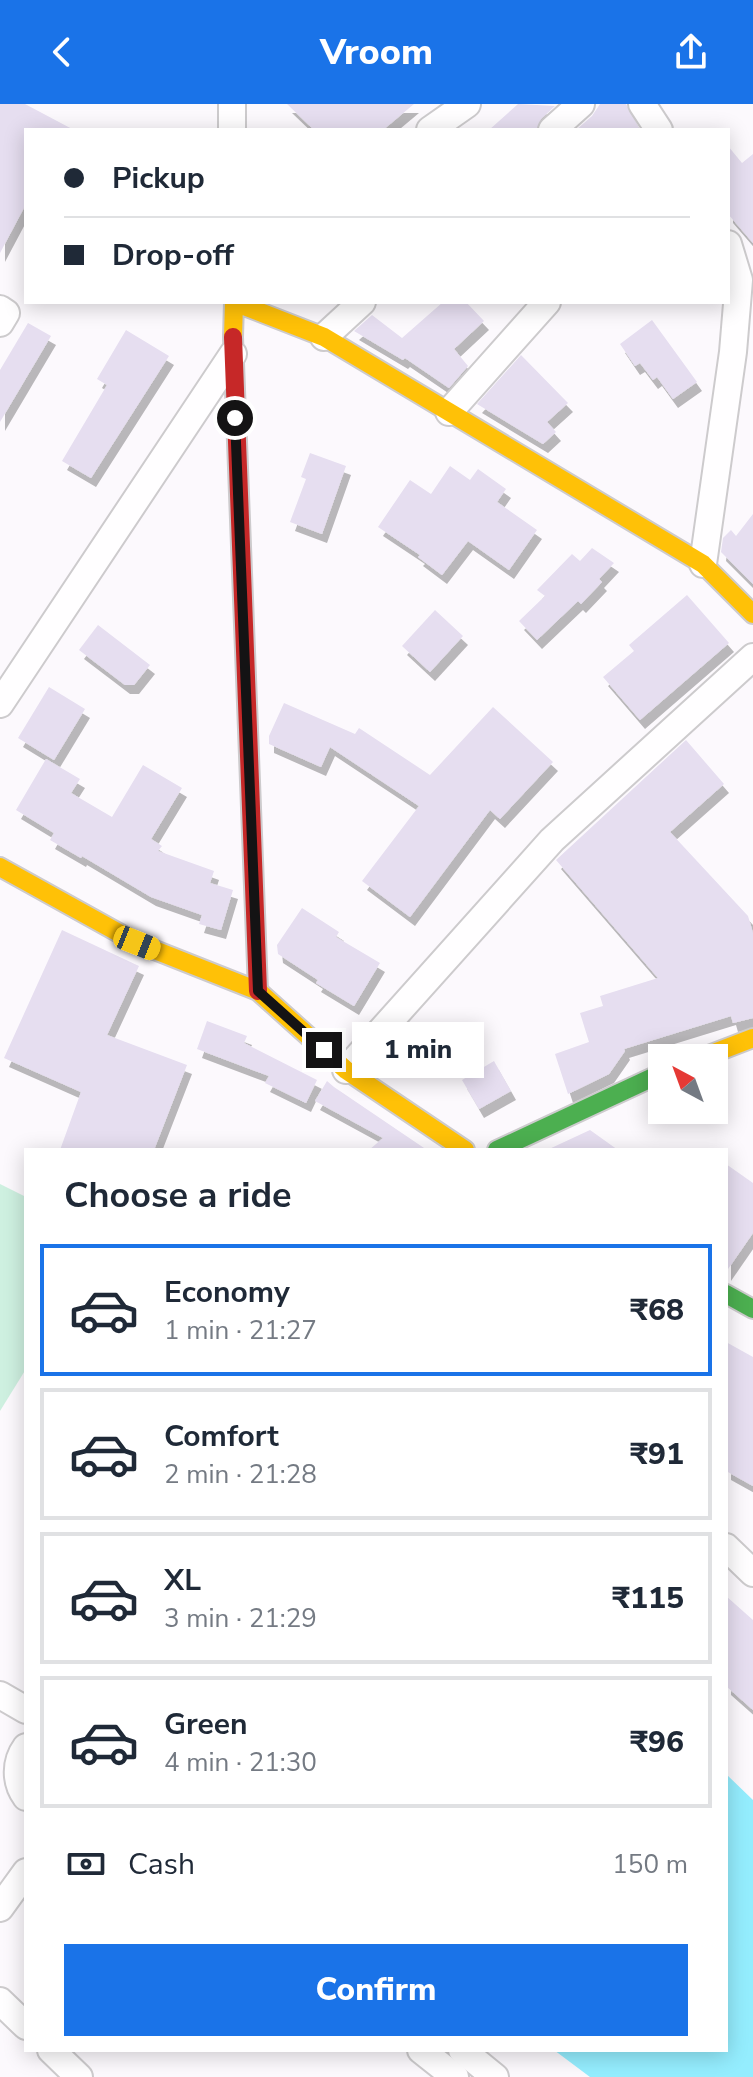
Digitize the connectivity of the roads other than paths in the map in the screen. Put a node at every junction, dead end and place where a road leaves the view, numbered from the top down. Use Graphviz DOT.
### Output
graph roads {
  1 [pos="467,104"];
  2 [pos="581,104"];
  3 [pos="642,104"];
  4 [pos="433,128"];
  5 [pos="554,128"];
  6 [pos="658,128"];
  7 [pos="730,251"];
  8 [pos="234,304"];
  9 [pos="239,304"];
  10 [pos="360,304"];
  11 [pos="545,304"];
  12 [pos="0,309"];
  13 [pos="0,323"];
  14 [pos="324,337"];
  15 [pos="233,354"];
  16 [pos="449,412"];
  17 [pos="703,564"];
  18 [pos="753,614"];
  19 [pos="753,657"];
  20 [pos="0,704"];
  21 [pos="0,867"];
  22 [pos="258,991"];
  23 [pos="753,1038"];
  24 [pos="728,1048"];
  25 [pos="346,1070"];
  26 [pos="648,1080"];
  27 [pos="462,1148"];
  28 [pos="501,1148"];
  29 [pos="728,1295"];
  30 [pos="753,1309"];
  31 [pos="728,1549"];
  32 [pos="753,1573"];
  33 [pos="0,1695"];
  34 [pos="24,1709"];
  35 [pos="16,1748"];
  36 [pos="24,1792"];
  37 [pos="24,1875"];
  38 [pos="0,1908"];
  39 [pos="0,2001"];
  40 [pos="24,2024"];
  41 [pos="53,2052"];
  42 [pos="424,2052"];
  43 [pos="464,2052"];
  44 [pos="79,2077"];
  45 [pos="455,2077"];
  46 [pos="495,2077"];
  1 -- 4 [label="street"];
  2 -- 5 [label="street"];
  3 -- 6 [label="street"];
  7 -- 17 [label="street"];
  8 -- 15 [label="street"];
  9 -- 14 [label="street"];
  10 -- 14 [label="street"];
  11 -- 16 [label="street"];
  12 -- 13 [label="street"];
  14 -- 16 [label="street"];
  15 -- 20 [label="street"];
  15 -- 22 [label="street"];
  16 -- 17 [label="street"];
  17 -- 18 [label="street"];
  19 -- 25 [label="street"];
  21 -- 22 [label="street"];
  22 -- 25 [label="street"];
  23 -- 24 [label="street"];
  25 -- 27 [label="street"];
  26 -- 28 [label="street"];
  29 -- 30 [label="street"];
  31 -- 32 [label="street"];
  33 -- 34 [label="street"];
  35 -- 36 [label="street"];
  37 -- 38 [label="street"];
  39 -- 40 [label="street"];
  41 -- 44 [label="street"];
  42 -- 45 [label="street"];
  43 -- 46 [label="street"];
}
